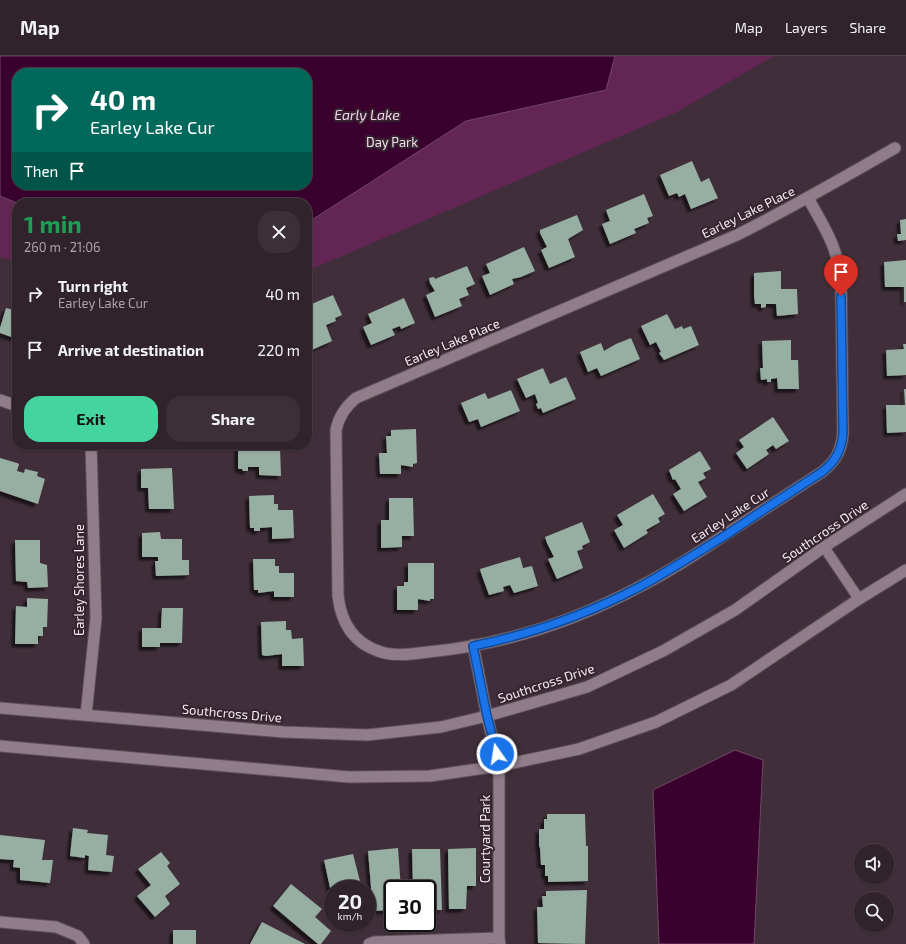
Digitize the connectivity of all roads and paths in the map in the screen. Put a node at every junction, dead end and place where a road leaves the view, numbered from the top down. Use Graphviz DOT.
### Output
graph roads {
  1 [pos="895,148"];
  2 [pos="808,198"];
  3 [pos="0,400"];
  4 [pos="12,404"];
  5 [pos="91,450"];
  6 [pos="906,494"];
  7 [pos="824,547"];
  8 [pos="906,570"];
  9 [pos="859,599"];
  10 [pos="473,646"];
  11 [pos="0,708"];
  12 [pos="86,715"];
  13 [pos="487,716"];
  14 [pos="0,746"];
  15 [pos="499,766"];
  16 [pos="0,922"];
  17 [pos="500,941"];
  18 [pos="84,944"];
  19 [pos="369,944"];
  1 -- 2 [label="street, Earley Lake Place"];
  2 -- 10 [label="street, Earley Lake Cur"];
  2 -- 10 [label="street, Earley Lake Place"];
  3 -- 4 [label="street"];
  5 -- 12 [label="street, Earley Shores Lane"];
  6 -- 7 [label="street, Southcross Drive"];
  7 -- 9 [label="lane"];
  7 -- 13 [label="street, Southcross Drive"];
  8 -- 9 [label="street"];
  9 -- 15 [label="street"];
  10 -- 13 [label="street"];
  11 -- 12 [label="street, Southcross Drive"];
  12 -- 13 [label="street, Southcross Drive"];
  13 -- 15 [label="street, Courtyard Park"];
  14 -- 15 [label="street"];
  15 -- 17 [label="street, Courtyard Park"];
  16 -- 18 [label="street"];
  17 -- 19 [label="street, Courtyard Park"];
}
